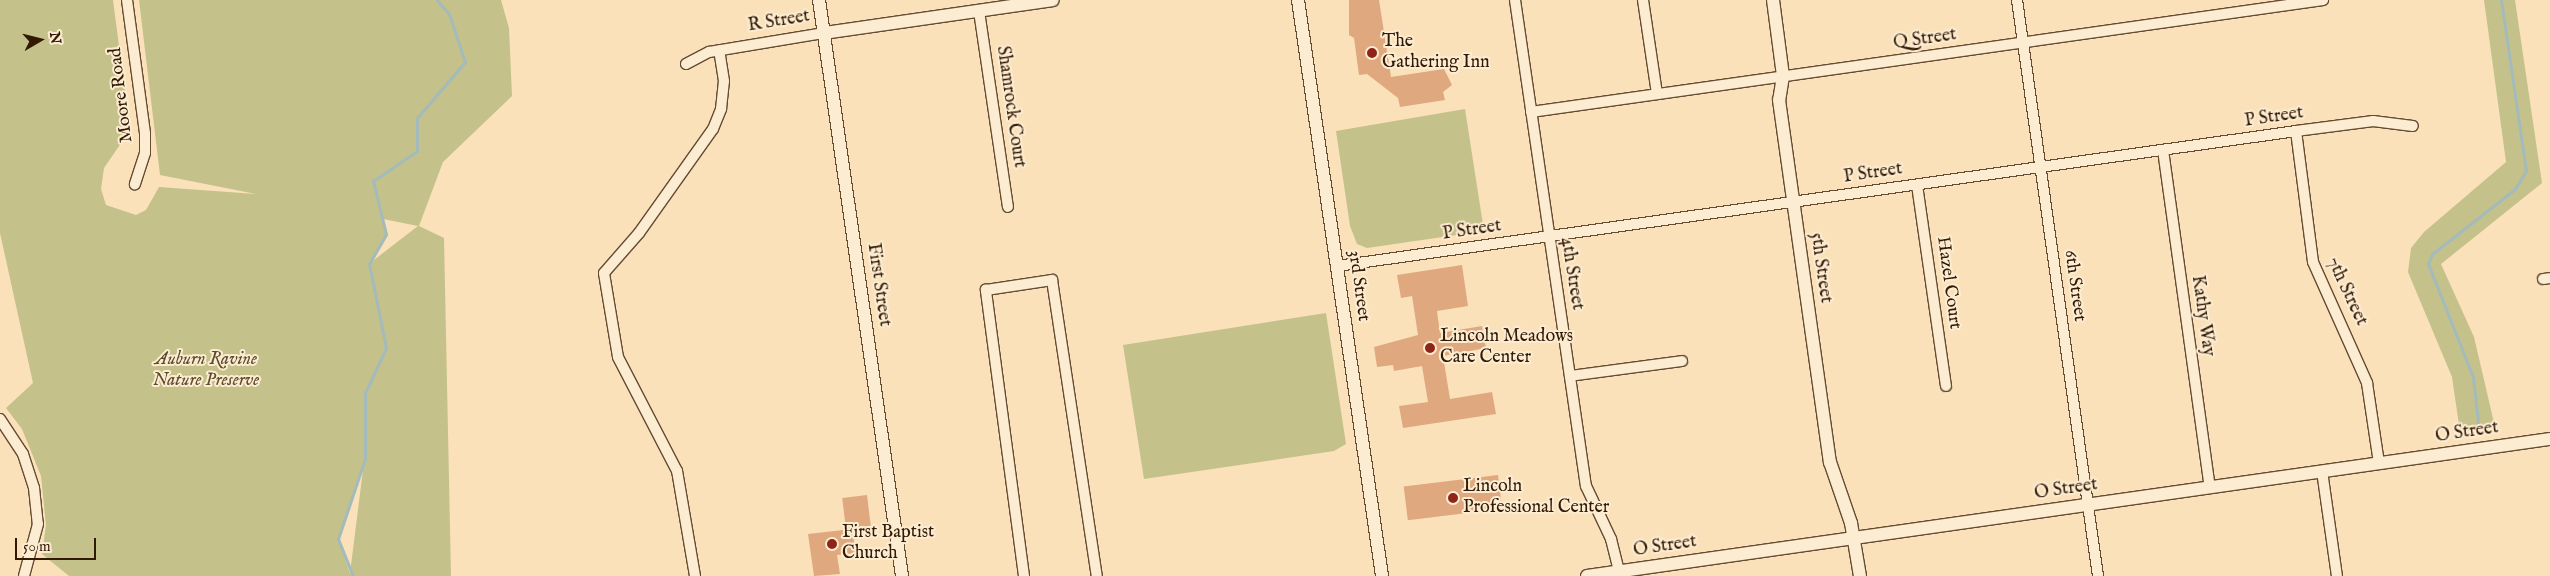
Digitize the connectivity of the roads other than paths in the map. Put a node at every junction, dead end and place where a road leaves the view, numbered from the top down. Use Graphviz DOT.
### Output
graph roads {
  1 [pos="127,0"];
  2 [pos="819,0"];
  3 [pos="1053,0"];
  4 [pos="1298,0"];
  5 [pos="1515,0"];
  6 [pos="1643,0"];
  7 [pos="1773,0"];
  8 [pos="2017,0"];
  9 [pos="2324,0"];
  10 [pos="979,11"];
  11 [pos="824,33"];
  12 [pos="2023,42"];
  13 [pos="719,50"];
  14 [pos="686,64"];
  15 [pos="1783,76"];
  16 [pos="1657,94"];
  17 [pos="1531,112"];
  18 [pos="2413,126"];
  19 [pos="2296,131"];
  20 [pos="2163,150"];
  21 [pos="2040,166"];
  22 [pos="135,184"];
  23 [pos="1917,185"];
  24 [pos="1793,202"];
  25 [pos="1008,207"];
  26 [pos="1549,236"];
  27 [pos="1337,266"];
  28 [pos="1682,361"];
  29 [pos="1570,376"];
  30 [pos="1946,386"];
  31 [pos="0,419"];
  32 [pos="2550,439"];
  33 [pos="2379,463"];
  34 [pos="2322,471"];
  35 [pos="2210,487"];
  36 [pos="2089,504"];
  37 [pos="1854,538"];
  38 [pos="1620,574"];
  39 [pos="24,576"];
  40 [pos="695,576"];
  41 [pos="902,576"];
  42 [pos="1024,576"];
  43 [pos="1097,576"];
  44 [pos="1382,576"];
  45 [pos="1587,576"];
  46 [pos="1860,576"];
  47 [pos="2098,576"];
  48 [pos="2337,576"];
  1 -- 22 [label="street, Moore Road"];
  2 -- 11 [label="street, First Street"];
  3 -- 10 [label="street, R Street"];
  4 -- 27 [label="street, 3rd Street"];
  5 -- 17 [label="street, 4th Street"];
  6 -- 16 [label="street"];
  7 -- 15 [label="street, 5th Street"];
  8 -- 12 [label="street, 6th Street"];
  9 -- 12 [label="street, Q Street"];
  10 -- 11 [label="street, R Street"];
  10 -- 25 [label="street, Shamrock Court"];
  11 -- 13 [label="street, R Street"];
  11 -- 41 [label="street, First Street"];
  12 -- 15 [label="street, Q Street"];
  12 -- 21 [label="street, 6th Street"];
  13 -- 14 [label="street, R Street"];
  13 -- 40 [label="street"];
  15 -- 16 [label="street, Q Street"];
  15 -- 24 [label="street, 5th Street"];
  16 -- 17 [label="street, Q Street"];
  17 -- 26 [label="street, 4th Street"];
  18 -- 19 [label="street, P Street"];
  19 -- 20 [label="street, P Street"];
  19 -- 33 [label="street, 7th Street"];
  20 -- 21 [label="street, P Street"];
  20 -- 35 [label="street, Kathy Way"];
  21 -- 23 [label="street, P Street"];
  21 -- 36 [label="street, 6th Street"];
  23 -- 24 [label="street, P Street"];
  23 -- 30 [label="street, Hazel Court"];
  24 -- 26 [label="street, P Street"];
  24 -- 37 [label="street, 5th Street"];
  26 -- 27 [label="street, P Street"];
  26 -- 29 [label="street, 4th Street"];
  27 -- 44 [label="street, 3rd Street"];
  28 -- 29 [label="street"];
  29 -- 38 [label="street, 4th Street"];
  31 -- 39 [label="street"];
  32 -- 33 [label="street, O Street"];
  33 -- 34 [label="street, O Street"];
  34 -- 35 [label="street, O Street"];
  34 -- 48 [label="street"];
  35 -- 36 [label="street, O Street"];
  36 -- 37 [label="street, O Street"];
  36 -- 47 [label="street, 6th Street"];
  37 -- 38 [label="street, O Street"];
  37 -- 46 [label="street, 5th Street"];
  38 -- 45 [label="street, O Street"];
  42 -- 43 [label="street"];
}
